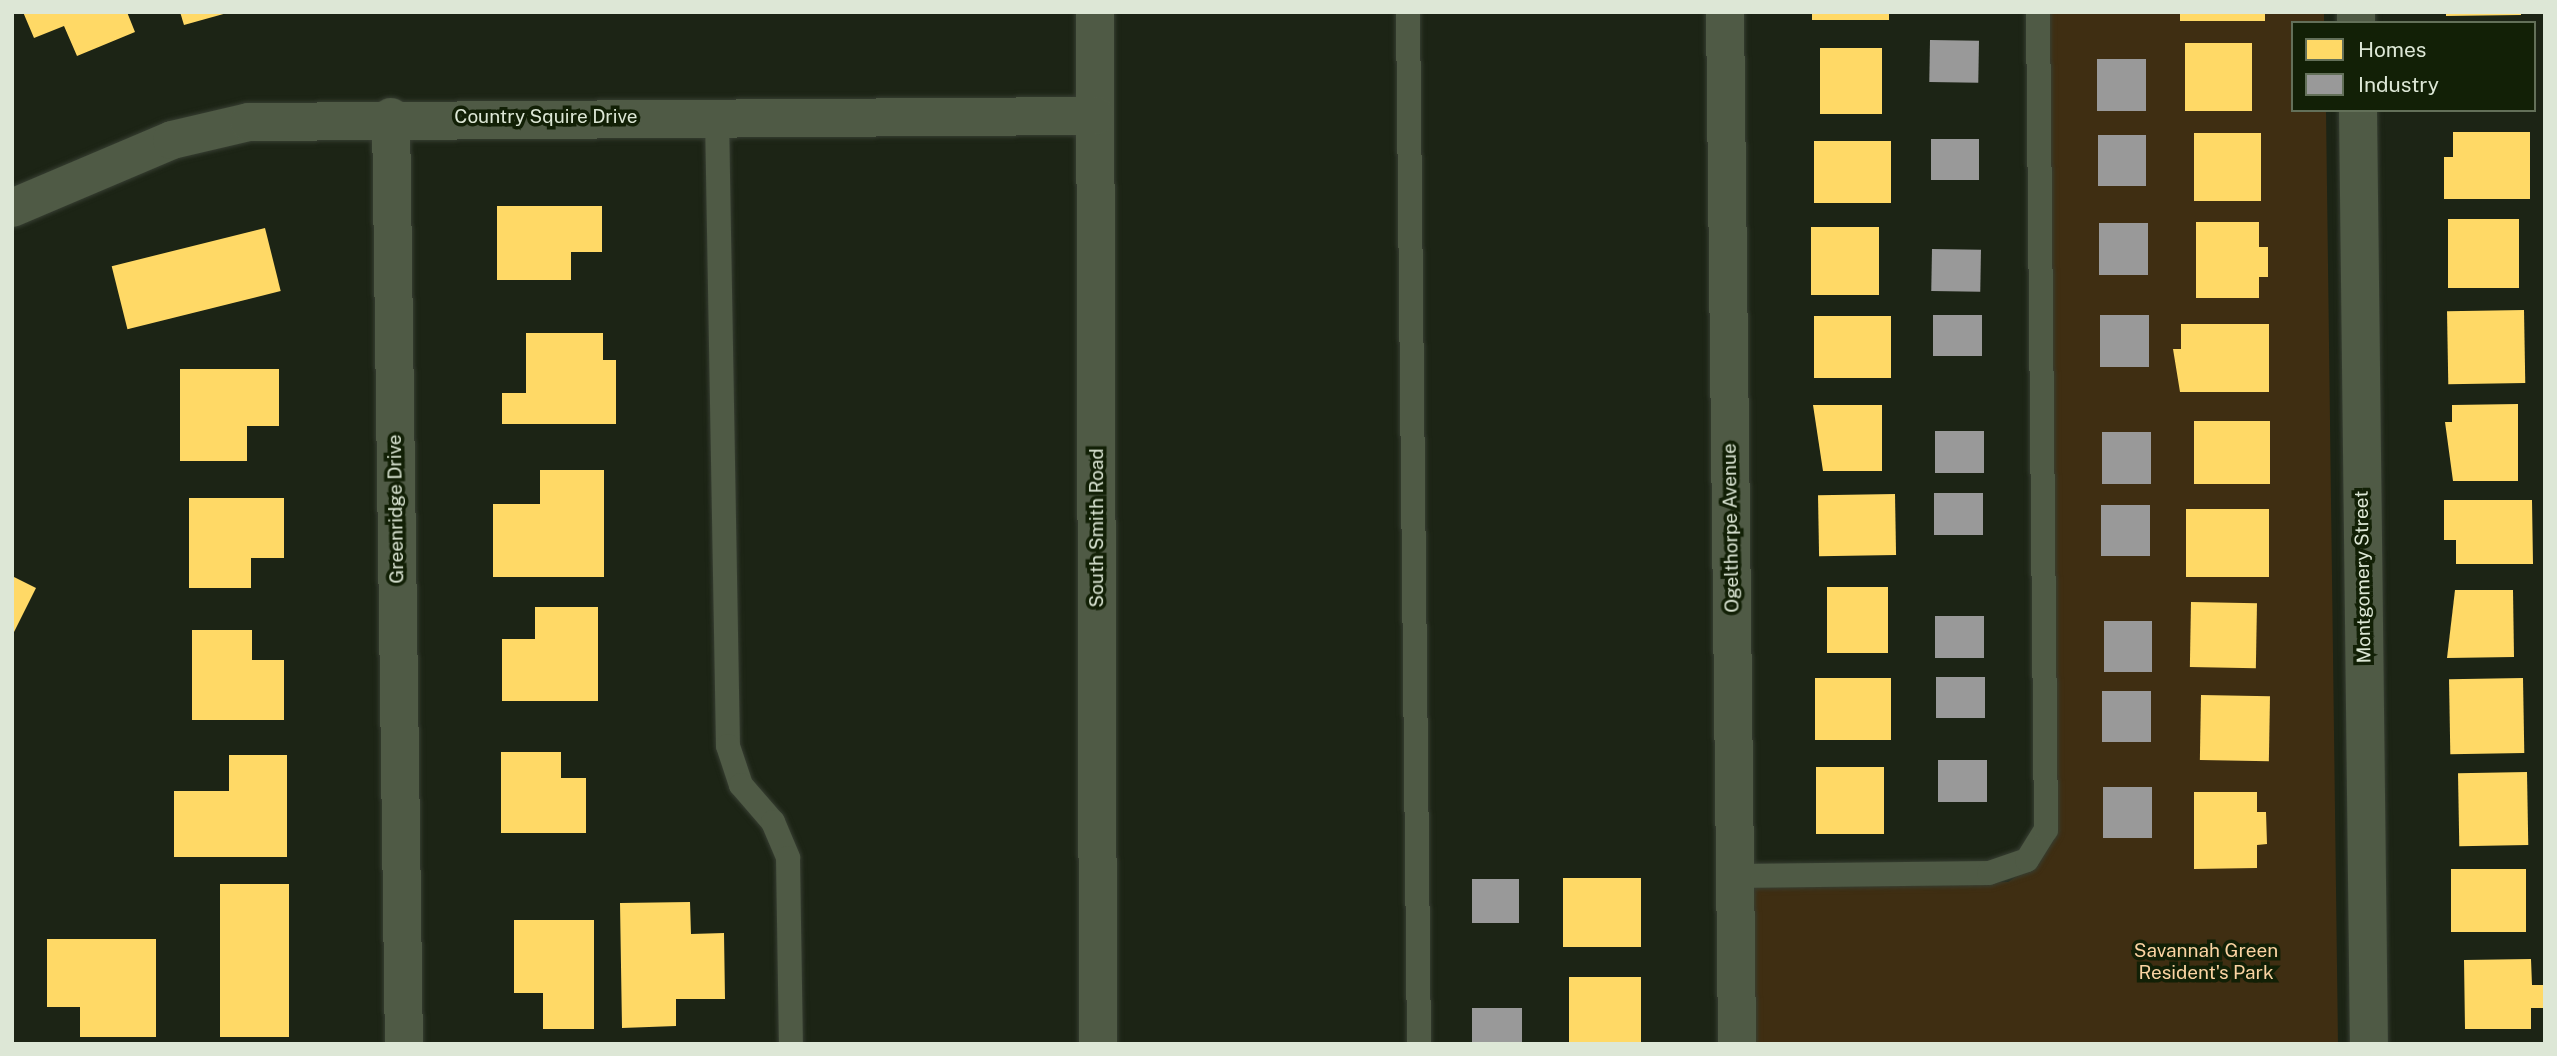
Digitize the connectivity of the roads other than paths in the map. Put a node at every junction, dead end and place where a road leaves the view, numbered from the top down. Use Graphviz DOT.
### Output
graph roads {
  1 [pos="1095,12"];
  2 [pos="1408,12"];
  3 [pos="1724,12"];
  4 [pos="2038,12"];
  5 [pos="2357,112"];
  6 [pos="1095,116"];
  7 [pos="391,117"];
  8 [pos="717,117"];
  9 [pos="12,208"];
  10 [pos="1736,876"];
  11 [pos="404,1044"];
  12 [pos="791,1044"];
  13 [pos="1098,1044"];
  14 [pos="1419,1044"];
  15 [pos="1737,1044"];
  16 [pos="2369,1044"];
  1 -- 6 [label="street, South Smith Road"];
  2 -- 14 [label="lane"];
  3 -- 10 [label="street, Ogelthorpe Avenue"];
  4 -- 10 [label="lane"];
  5 -- 16 [label="street, Montgomery Street"];
  6 -- 8 [label="street, Country Squire Drive"];
  6 -- 13 [label="street, South Smith Road"];
  7 -- 8 [label="street, Country Squire Drive"];
  7 -- 9 [label="street, Country Squire Drive"];
  7 -- 11 [label="street, Greenridge Drive"];
  8 -- 12 [label="lane"];
  10 -- 15 [label="street, Ogelthorpe Avenue"];
}
